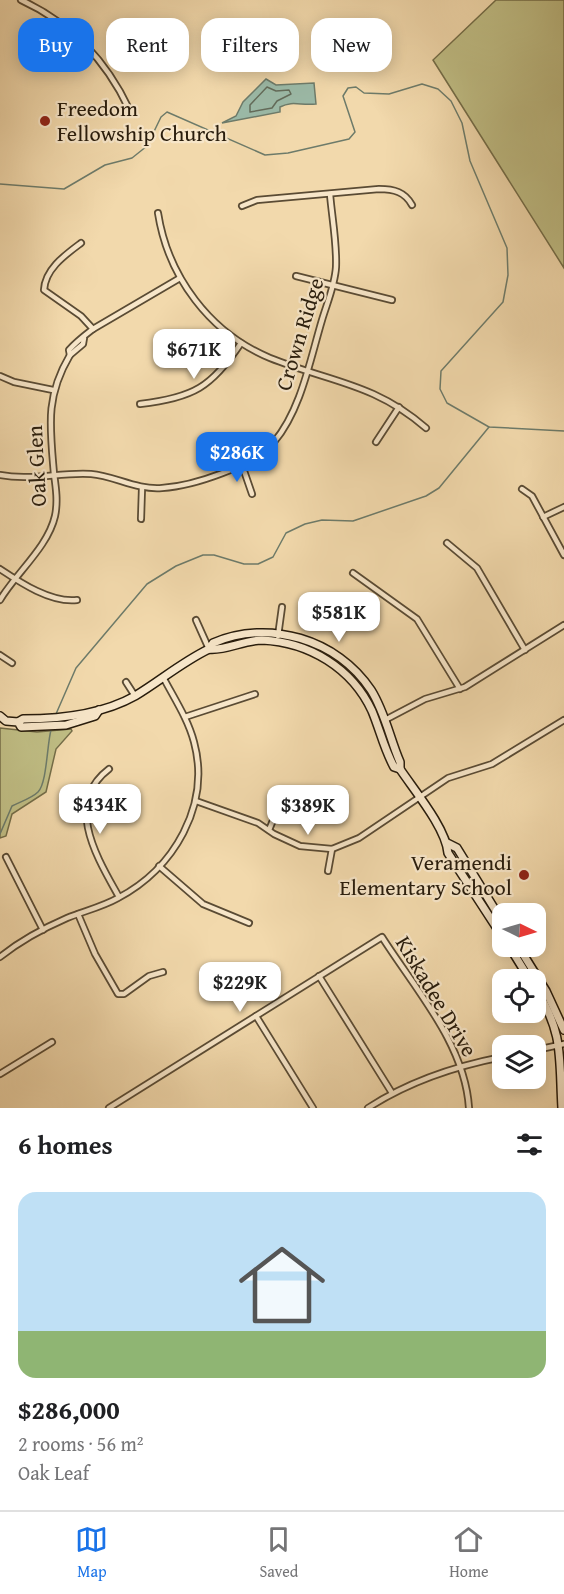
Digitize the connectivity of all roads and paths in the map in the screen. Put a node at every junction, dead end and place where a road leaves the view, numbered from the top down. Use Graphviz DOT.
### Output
graph roads {
  1 [pos="21,0"];
  2 [pos="129,109"];
  3 [pos="330,194"];
  4 [pos="242,206"];
  5 [pos="411,206"];
  6 [pos="158,213"];
  7 [pos="81,243"];
  8 [pos="296,276"];
  9 [pos="180,278"];
  10 [pos="332,286"];
  11 [pos="392,300"];
  12 [pos="93,329"];
  13 [pos="241,343"];
  14 [pos="307,370"];
  15 [pos="0,376"];
  16 [pos="53,390"];
  17 [pos="140,404"];
  18 [pos="399,407"];
  19 [pos="426,428"];
  20 [pos="376,442"];
  21 [pos="242,465"];
  22 [pos="0,475"];
  23 [pos="55,476"];
  24 [pos="142,488"];
  25 [pos="522,489"];
  26 [pos="252,494"];
  27 [pos="564,507"];
  28 [pos="543,517"];
  29 [pos="141,519"];
  30 [pos="447,543"];
  31 [pos="564,555"];
  32 [pos="0,569"];
  33 [pos="353,573"];
  34 [pos="14,579"];
  35 [pos="0,600"];
  36 [pos="77,600"];
  37 [pos="282,607"];
  38 [pos="196,620"];
  39 [pos="564,625"];
  40 [pos="278,633"];
  41 [pos="277,642"];
  42 [pos="209,649"];
  43 [pos="525,650"];
  44 [pos="0,655"];
  45 [pos="12,663"];
  46 [pos="163,677"];
  47 [pos="126,682"];
  48 [pos="460,689"];
  49 [pos="255,694"];
  50 [pos="135,696"];
  51 [pos="82,717"];
  52 [pos="185,717"];
  53 [pos="2,720"];
  54 [pos="385,720"];
  55 [pos="564,720"];
  56 [pos="18,722"];
  57 [pos="376,723"];
  58 [pos="109,769"];
  59 [pos="400,769"];
  60 [pos="302,791"];
  61 [pos="419,798"];
  62 [pos="196,801"];
  63 [pos="268,830"];
  64 [pos="447,843"];
  65 [pos="332,849"];
  66 [pos="6,857"];
  67 [pos="159,867"];
  68 [pos="327,871"];
  69 [pos="119,897"];
  70 [pos="492,905"];
  71 [pos="78,914"];
  72 [pos="492,921"];
  73 [pos="249,922"];
  74 [pos="43,930"];
  75 [pos="0,957"];
  76 [pos="525,957"];
  77 [pos="163,972"];
  78 [pos="319,976"];
  79 [pos="546,1006"];
  80 [pos="256,1016"];
  81 [pos="564,1030"];
  82 [pos="52,1042"];
  83 [pos="562,1044"];
  84 [pos="546,1048"];
  85 [pos="492,1059"];
  86 [pos="461,1067"];
  87 [pos="1,1072"];
  88 [pos="392,1093"];
  89 [pos="109,1108"];
  90 [pos="313,1108"];
  91 [pos="368,1108"];
  92 [pos="469,1108"];
  93 [pos="562,1108"];
  1 -- 2 [label="street"];
  3 -- 4 [label="street"];
  3 -- 5 [label="street"];
  3 -- 10 [label="street, Crown Ridge"];
  6 -- 9 [label="street"];
  7 -- 12 [label="street"];
  8 -- 10 [label="street"];
  9 -- 12 [label="street, Oak Glen"];
  9 -- 13 [label="street"];
  10 -- 11 [label="street"];
  10 -- 14 [label="street, Crown Ridge"];
  12 -- 16 [label="street, Oak Glen"];
  13 -- 14 [label="street"];
  13 -- 17 [label="street"];
  14 -- 18 [label="street"];
  14 -- 21 [label="street, Crown Ridge"];
  15 -- 16 [label="street"];
  16 -- 23 [label="street, Oak Glen"];
  18 -- 19 [label="street"];
  18 -- 20 [label="street"];
  21 -- 24 [label="street, Crown Ridge"];
  21 -- 26 [label="street"];
  22 -- 23 [label="street, Crown Ridge"];
  23 -- 24 [label="street, Crown Ridge"];
  23 -- 34 [label="street, Oak Glen"];
  24 -- 29 [label="street"];
  25 -- 28 [label="street"];
  27 -- 28 [label="street"];
  28 -- 31 [label="street"];
  30 -- 43 [label="street"];
  32 -- 34 [label="street"];
  33 -- 48 [label="street"];
  34 -- 35 [label="street, Oak Glen"];
  34 -- 36 [label="street"];
  37 -- 40 [label="street"];
  38 -- 42 [label="street"];
  39 -- 43 [label="street"];
  40 -- 41 [label="street"];
  40 -- 42 [label="street"];
  40 -- 54 [label="street"];
  41 -- 42 [label="street"];
  41 -- 57 [label="street"];
  42 -- 46 [label="street"];
  43 -- 48 [label="street"];
  44 -- 45 [label="street"];
  46 -- 50 [label="street"];
  46 -- 52 [label="street"];
  47 -- 50 [label="street"];
  48 -- 54 [label="street"];
  49 -- 52 [label="street"];
  50 -- 51 [label="street"];
  51 -- 56 [label="street"];
  51 -- 56 [label="street"];
  52 -- 62 [label="street"];
  53 -- 56 [label="street"];
  54 -- 57 [label="street"];
  54 -- 59 [label="street"];
  55 -- 61 [label="street"];
  57 -- 59 [label="street"];
  58 -- 69 [label="street"];
  59 -- 61 [label="street"];
  60 -- 63 [label="street"];
  61 -- 64 [label="street"];
  61 -- 65 [label="street"];
  62 -- 63 [label="street"];
  62 -- 67 [label="street"];
  63 -- 65 [label="street"];
  64 -- 70 [label="street"];
  64 -- 72 [label="street"];
  65 -- 68 [label="street"];
  66 -- 74 [label="street"];
  67 -- 69 [label="street"];
  67 -- 73 [label="street"];
  69 -- 71 [label="street"];
  71 -- 74 [label="street"];
  71 -- 77 [label="street"];
  74 -- 75 [label="street"];
  76 -- 81 [label="street"];
  78 -- 80 [label="street"];
  78 -- 86 [label="street, Kiskadee Drive"];
  78 -- 88 [label="street"];
  79 -- 83 [label="street"];
  80 -- 89 [label="street"];
  80 -- 90 [label="street"];
  82 -- 87 [label="street"];
  83 -- 84 [label="street"];
  83 -- 93 [label="street"];
  85 -- 86 [label="street"];
  86 -- 88 [label="street"];
  86 -- 92 [label="street, Kiskadee Drive"];
  88 -- 91 [label="street"];
}
